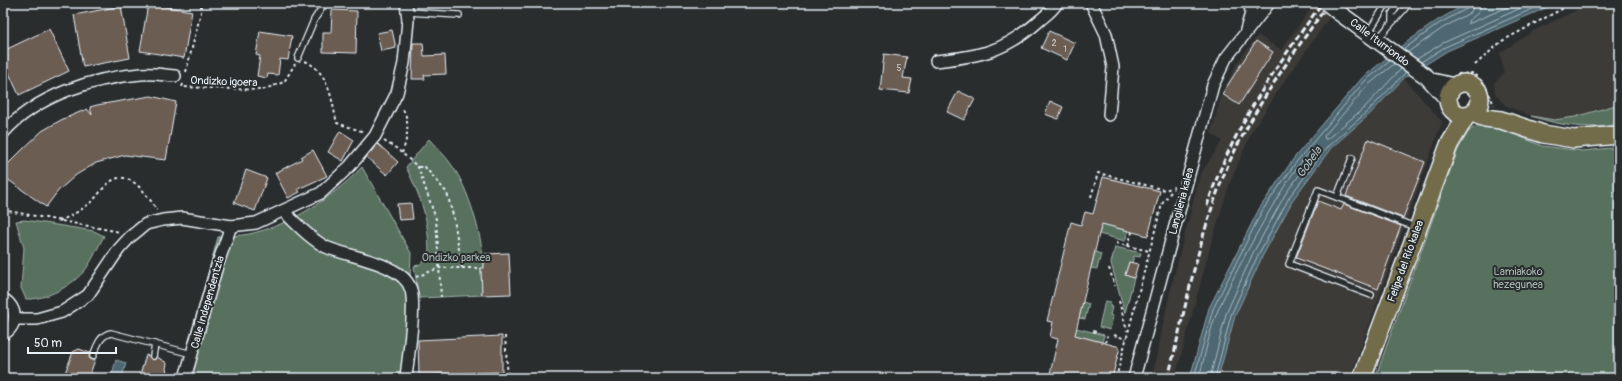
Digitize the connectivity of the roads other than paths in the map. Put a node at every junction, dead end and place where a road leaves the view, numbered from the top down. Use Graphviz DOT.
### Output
graph roads {
  1 [pos="325,3"];
  2 [pos="1057,3"];
  3 [pos="1090,3"];
  4 [pos="1250,3"];
  5 [pos="1269,3"];
  6 [pos="1387,3"];
  7 [pos="1399,3"];
  8 [pos="1409,3"];
  9 [pos="1333,7"];
  10 [pos="407,8"];
  11 [pos="458,15"];
  12 [pos="1392,21"];
  13 [pos="1245,32"];
  14 [pos="1373,36"];
  15 [pos="298,58"];
  16 [pos="936,61"];
  17 [pos="175,76"];
  18 [pos="1450,97"];
  19 [pos="1476,105"];
  20 [pos="1109,115"];
  21 [pos="3,133"];
  22 [pos="1619,135"];
  23 [pos="1448,144"];
  24 [pos="1352,158"];
  25 [pos="1337,197"];
  26 [pos="284,212"];
  27 [pos="231,226"];
  28 [pos="1418,228"];
  29 [pos="1371,295"];
  30 [pos="3,299"];
  31 [pos="14,319"];
  32 [pos="3,334"];
  33 [pos="155,344"];
  34 [pos="192,354"];
  35 [pos="93,356"];
  36 [pos="153,356"];
  37 [pos="185,378"];
  38 [pos="406,378"];
  39 [pos="1134,378"];
  40 [pos="1362,378"];
  1 -- 15 [label="lane"];
  2 -- 16 [label="street"];
  3 -- 20 [label="street"];
  4 -- 13 [label="street, Langileria kalea"];
  5 -- 13 [label="street, Langileria kalea"];
  6 -- 14 [label="lane"];
  7 -- 12 [label="lane"];
  8 -- 12 [label="lane"];
  9 -- 14 [label="street, Calle Iturriondo"];
  10 -- 11 [label="lane"];
  10 -- 26 [label="street"];
  12 -- 14 [label="lane"];
  13 -- 39 [label="street, Langileria kalea"];
  14 -- 18 [label="street, Calle Iturriondo"];
  17 -- 21 [label="street"];
  18 -- 19 [label="main road"];
  18 -- 19 [label="main road"];
  18 -- 23 [label="main road, Felipe del Río kalea"];
  19 -- 22 [label="main road"];
  19 -- 23 [label="main road, Felipe del Río kalea"];
  23 -- 28 [label="main road, Felipe del Río kalea"];
  24 -- 25 [label="lane"];
  25 -- 28 [label="lane"];
  25 -- 29 [label="lane"];
  26 -- 27 [label="street"];
  26 -- 38 [label="street"];
  27 -- 31 [label="street"];
  27 -- 34 [label="street, Calle Independentzia"];
  28 -- 40 [label="main road, Felipe del Río kalea"];
  30 -- 31 [label="street"];
  31 -- 32 [label="street"];
  33 -- 34 [label="lane"];
  33 -- 35 [label="lane"];
  33 -- 36 [label="lane"];
  34 -- 37 [label="street, Calle Independentzia"];
}
